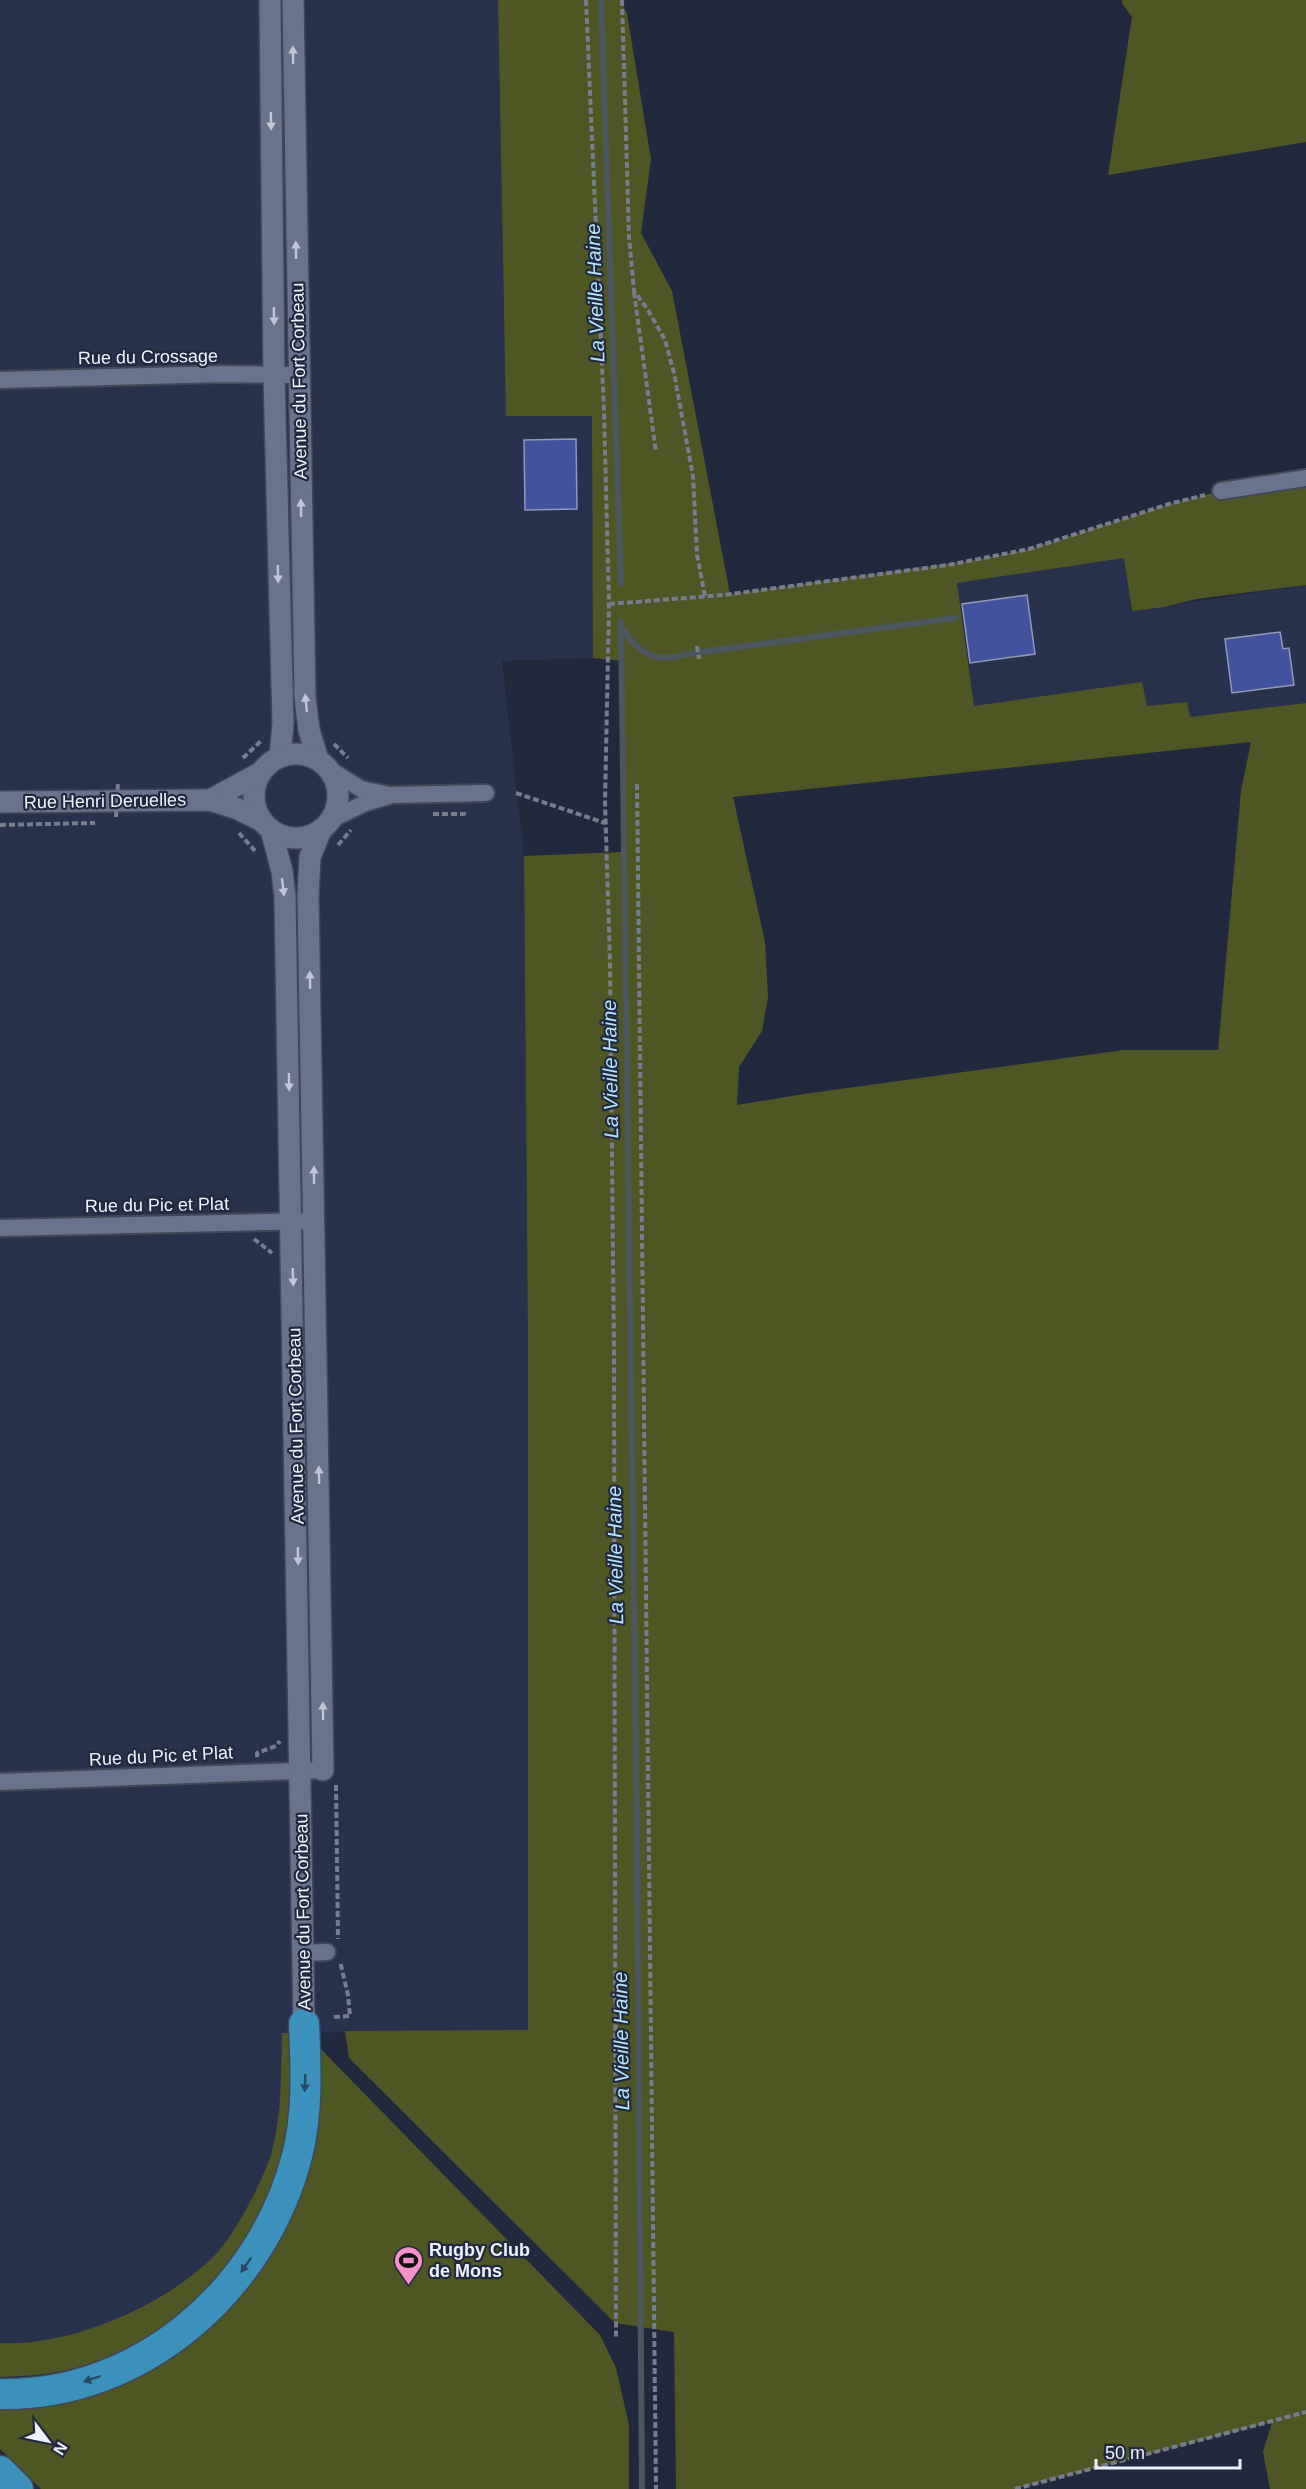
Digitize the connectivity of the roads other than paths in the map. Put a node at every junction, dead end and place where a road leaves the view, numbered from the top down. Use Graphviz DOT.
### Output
graph roads {
  1 [pos="270,0"];
  2 [pos="292,0"];
  3 [pos="298,375"];
  4 [pos="274,376"];
  5 [pos="0,380"];
  6 [pos="1306,478"];
  7 [pos="1221,491"];
  8 [pos="280,757"];
  9 [pos="324,764"];
  10 [pos="260,773"];
  11 [pos="486,793"];
  12 [pos="390,795"];
  13 [pos="210,800"];
  14 [pos="0,802"];
  15 [pos="267,825"];
  16 [pos="326,825"];
  17 [pos="314,1221"];
  18 [pos="290,1223"];
  19 [pos="0,1228"];
  20 [pos="323,1770"];
  21 [pos="300,1771"];
  22 [pos="0,1782"];
  23 [pos="327,1952"];
  24 [pos="304,1953"];
  25 [pos="304,2024"];
  26 [pos="0,2394"];
  27 [pos="0,2471"];
  28 [pos="18,2489"];
  1 -- 4 [label="street, Avenue du Fort Corbeau, one-way"];
  3 -- 2 [label="street, Avenue du Fort Corbeau, one-way"];
  3 -- 4 [label="street, Rue du Crossage"];
  9 -- 3 [label="street, Avenue du Fort Corbeau, one-way"];
  4 -- 5 [label="street, Rue du Crossage"];
  4 -- 8 [label="street, Avenue du Fort Corbeau, one-way"];
  6 -- 7 [label="street"];
  8 -- 9 [label="street"];
  8 -- 10 [label="street"];
  9 -- 12 [label="street"];
  9 -- 16 [label="street"];
  10 -- 13 [label="street, Rue Henri Deruelles"];
  10 -- 15 [label="street"];
  11 -- 12 [label="street"];
  12 -- 16 [label="street"];
  13 -- 14 [label="street, Rue Henri Deruelles"];
  13 -- 15 [label="street, Rue Henri Deruelles"];
  15 -- 16 [label="street"];
  15 -- 18 [label="street, Avenue du Fort Corbeau, one-way"];
  17 -- 16 [label="street, Avenue du Fort Corbeau, one-way"];
  17 -- 18 [label="street, Rue du Pic et Plat"];
  20 -- 17 [label="street, Avenue du Fort Corbeau, one-way"];
  18 -- 19 [label="street, Rue du Pic et Plat"];
  18 -- 21 [label="street, Avenue du Fort Corbeau, one-way"];
  20 -- 21 [label="street, Rue du Pic et Plat"];
  21 -- 22 [label="street, Rue du Pic et Plat"];
  21 -- 24 [label="street, Avenue du Fort Corbeau"];
  23 -- 24 [label="street"];
  24 -- 25 [label="street, Avenue du Fort Corbeau"];
  25 -- 26 [label="highway, one-way"];
  27 -- 28 [label="highway"];
}
